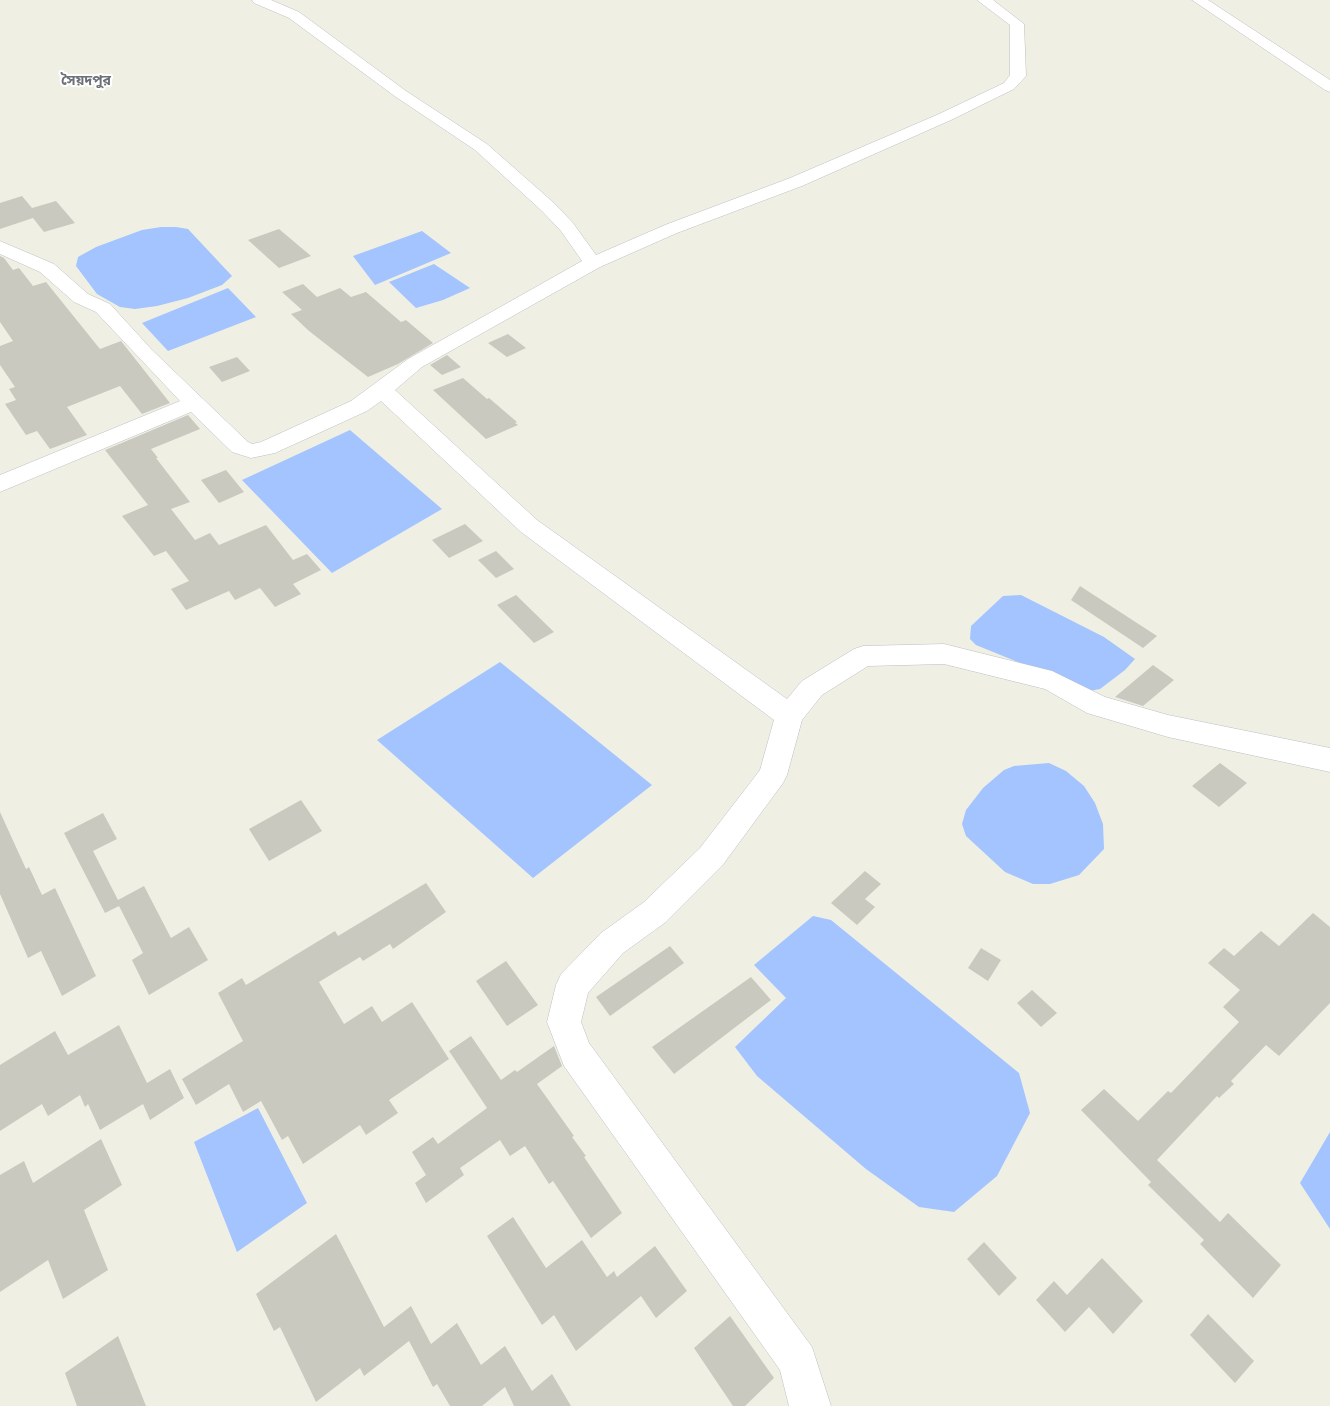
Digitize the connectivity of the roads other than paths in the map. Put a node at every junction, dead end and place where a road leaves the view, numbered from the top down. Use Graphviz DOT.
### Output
graph roads {
  1 [pos="259,0"];
  2 [pos="984,0"];
  3 [pos="1199,0"];
  4 [pos="1330,87"];
  5 [pos="0,247"];
  6 [pos="594,263"];
  7 [pos="382,390"];
  8 [pos="194,403"];
  9 [pos="0,484"];
  10 [pos="789,716"];
  11 [pos="1330,760"];
  12 [pos="810,1406"];
  1 -- 6 [label="street"];
  2 -- 6 [label="street"];
  3 -- 4 [label="street"];
  5 -- 8 [label="street"];
  6 -- 7 [label="street"];
  7 -- 8 [label="street"];
  7 -- 10 [label="street"];
  8 -- 9 [label="street"];
  10 -- 11 [label="street"];
  10 -- 12 [label="street"];
}
